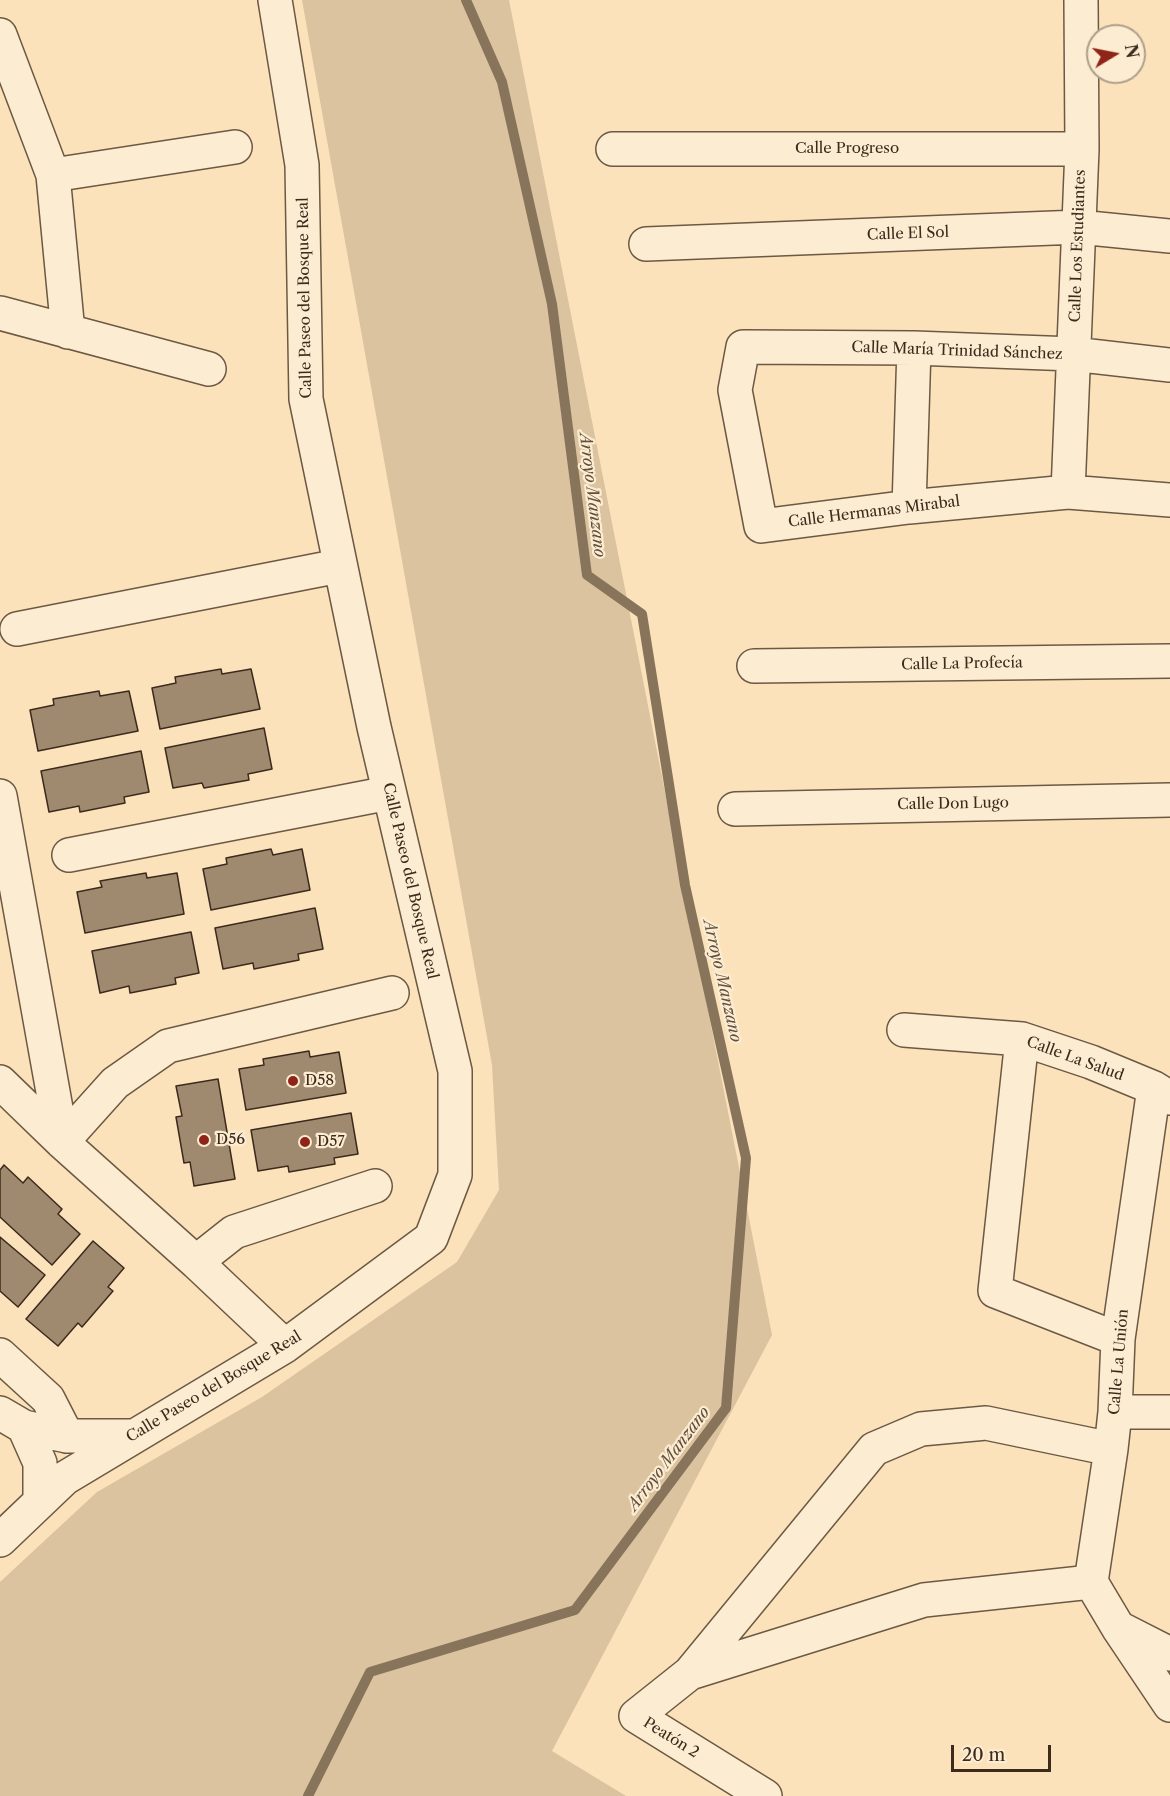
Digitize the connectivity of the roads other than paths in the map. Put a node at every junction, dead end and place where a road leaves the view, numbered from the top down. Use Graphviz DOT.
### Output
graph roads {
  1 [pos="275,0"];
  2 [pos="1081,0"];
  3 [pos="0,35"];
  4 [pos="235,147"];
  5 [pos="613,149"];
  6 [pos="1082,149"];
  7 [pos="52,175"];
  8 [pos="1079,227"];
  9 [pos="1170,236"];
  10 [pos="646,244"];
  11 [pos="0,313"];
  12 [pos="68,332"];
  13 [pos="743,346"];
  14 [pos="914,348"];
  15 [pos="1073,354"];
  16 [pos="1170,365"];
  17 [pos="209,369"];
  18 [pos="1068,492"];
  19 [pos="1170,500"];
  20 [pos="909,507"];
  21 [pos="339,566"];
  22 [pos="18,629"];
  23 [pos="1170,661"];
  24 [pos="754,666"];
  25 [pos="389,793"];
  26 [pos="0,796"];
  27 [pos="1170,800"];
  28 [pos="735,809"];
  29 [pos="69,855"];
  30 [pos="392,993"];
  31 [pos="904,1030"];
  32 [pos="1022,1039"];
  33 [pos="0,1082"];
  34 [pos="1162,1093"];
  35 [pos="62,1142"];
  36 [pos="375,1186"];
  37 [pos="196,1262"];
  38 [pos="1118,1340"];
  39 [pos="285,1346"];
  40 [pos="0,1355"];
  41 [pos="1115,1412"];
  42 [pos="1170,1412"];
  43 [pos="12,1420"];
  44 [pos="67,1436"];
  45 [pos="133,1436"];
  46 [pos="1111,1449"];
  47 [pos="40,1501"];
  48 [pos="0,1540"];
  49 [pos="1091,1582"];
  50 [pos="1119,1629"];
  51 [pos="1170,1654"];
  52 [pos="690,1673"];
  53 [pos="1170,1705"];
  54 [pos="765,1796"];
  1 -- 21 [label="street, Calle Paseo del Bosque Real"];
  2 -- 6 [label="street, Calle Los Estudiantes"];
  3 -- 7 [label="street"];
  4 -- 7 [label="street"];
  5 -- 6 [label="street, Calle Progreso"];
  6 -- 8 [label="street, Calle Los Estudiantes"];
  7 -- 12 [label="street"];
  8 -- 9 [label="street, Calle El Sol"];
  8 -- 10 [label="street, Calle El Sol"];
  8 -- 15 [label="street, Calle Los Estudiantes"];
  11 -- 12 [label="street"];
  12 -- 17 [label="street"];
  13 -- 14 [label="street, Calle María Trinidad Sánchez"];
  13 -- 20 [label="street, Calle Hermanas Mirabal"];
  14 -- 15 [label="street, Calle María Trinidad Sánchez"];
  14 -- 20 [label="street"];
  15 -- 16 [label="street, Calle María Trinidad Sánchez"];
  15 -- 18 [label="street, Calle Los Estudiantes"];
  18 -- 19 [label="street, Calle Hermanas Mirabal"];
  18 -- 20 [label="street, Calle Hermanas Mirabal"];
  21 -- 22 [label="street"];
  21 -- 25 [label="street, Calle Paseo del Bosque Real"];
  23 -- 24 [label="street, Calle La Profecía"];
  25 -- 29 [label="street"];
  25 -- 39 [label="street, Calle Paseo del Bosque Real"];
  26 -- 35 [label="street"];
  27 -- 28 [label="street, Calle Don Lugo"];
  30 -- 35 [label="street"];
  31 -- 32 [label="street, Calle La Salud"];
  32 -- 34 [label="street, Calle La Salud"];
  32 -- 38 [label="street"];
  33 -- 35 [label="street"];
  34 -- 38 [label="street, Calle La Unión"];
  35 -- 37 [label="street"];
  36 -- 37 [label="street"];
  37 -- 39 [label="street"];
  38 -- 41 [label="street, Calle La Unión"];
  39 -- 45 [label="street, Calle Paseo del Bosque Real"];
  40 -- 44 [label="street"];
  41 -- 42 [label="street"];
  41 -- 46 [label="street, Calle La Unión"];
  43 -- 44 [label="street"];
  43 -- 47 [label="street"];
  44 -- 45 [label="street"];
  45 -- 47 [label="street, Calle Paseo del Bosque Real"];
  46 -- 49 [label="street, Calle La Unión"];
  46 -- 52 [label="street"];
  47 -- 48 [label="street, Calle Paseo del Bosque Real"];
  49 -- 50 [label="street"];
  49 -- 52 [label="street"];
  50 -- 51 [label="street"];
  50 -- 53 [label="street"];
  52 -- 54 [label="street, Peatón 2"];
}
